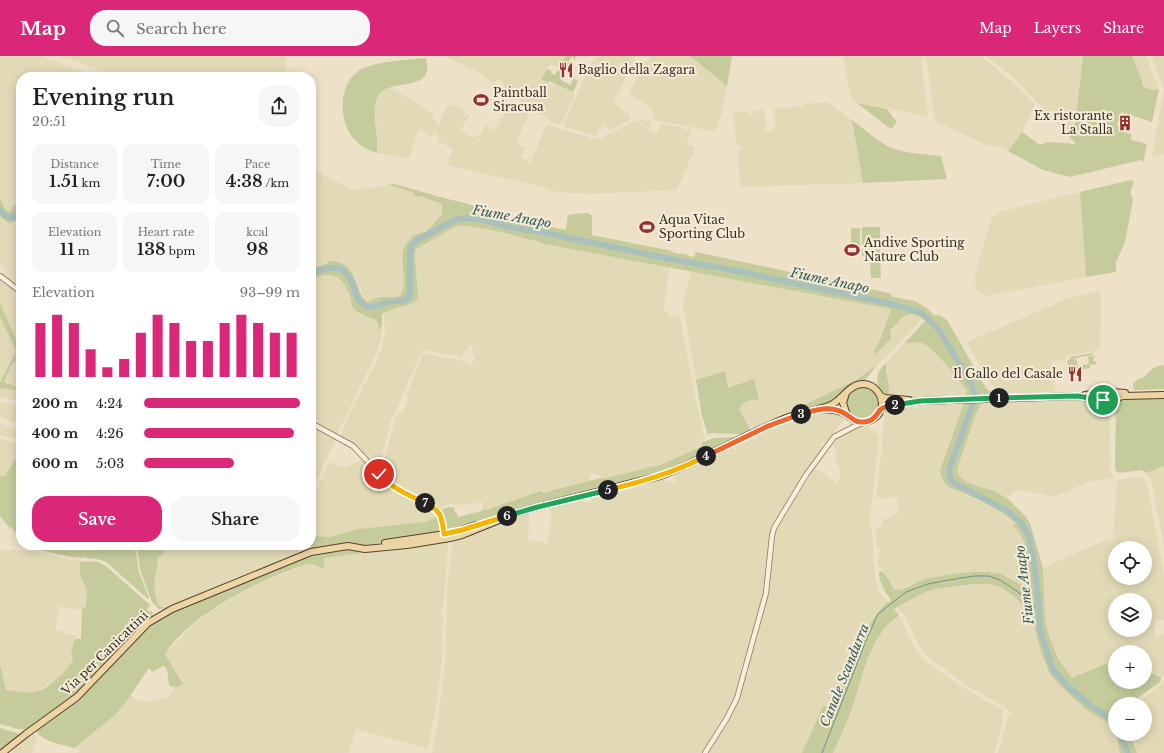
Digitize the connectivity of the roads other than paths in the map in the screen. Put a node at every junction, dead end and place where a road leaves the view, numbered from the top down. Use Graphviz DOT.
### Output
graph roads {
  1 [pos="0,276"];
  2 [pos="16,288"];
  3 [pos="1101,390"];
  4 [pos="1110,391"];
  5 [pos="847,392"];
  6 [pos="1164,393"];
  7 [pos="881,396"];
  8 [pos="1077,396"];
  9 [pos="1106,400"];
  10 [pos="920,401"];
  11 [pos="820,409"];
  12 [pos="881,409"];
  13 [pos="849,416"];
  14 [pos="862,422"];
  15 [pos="316,426"];
  16 [pos="847,430"];
  17 [pos="514,514"];
  18 [pos="444,531"];
  19 [pos="450,538"];
  20 [pos="407,545"];
  21 [pos="358,547"];
  22 [pos="3,753"];
  23 [pos="705,753"];
  1 -- 2 [label="street"];
  3 -- 4 [label="main road"];
  3 -- 8 [label="main road"];
  3 -- 9 [label="main road"];
  4 -- 6 [label="main road"];
  4 -- 9 [label="main road"];
  5 -- 7 [label="main road"];
  5 -- 11 [label="main road"];
  5 -- 13 [label="main road"];
  6 -- 9 [label="main road"];
  7 -- 10 [label="main road"];
  7 -- 12 [label="main road"];
  8 -- 9 [label="main road"];
  8 -- 10 [label="main road"];
  10 -- 12 [label="main road"];
  11 -- 13 [label="main road"];
  11 -- 17 [label="main road, Via per Canicattini"];
  12 -- 14 [label="main road"];
  13 -- 14 [label="main road"];
  13 -- 16 [label="street"];
  14 -- 16 [label="street"];
  15 -- 18 [label="street"];
  16 -- 23 [label="street"];
  17 -- 18 [label="main road, Via per Canicattini"];
  17 -- 19 [label="main road, Via per Canicattini"];
  18 -- 19 [label="street"];
  18 -- 20 [label="street"];
  18 -- 21 [label="main road, Via per Canicattini"];
  19 -- 20 [label="main road, Via per Canicattini"];
  20 -- 21 [label="main road, Via per Canicattini"];
  21 -- 22 [label="main road, Via per Canicattini"];
}
